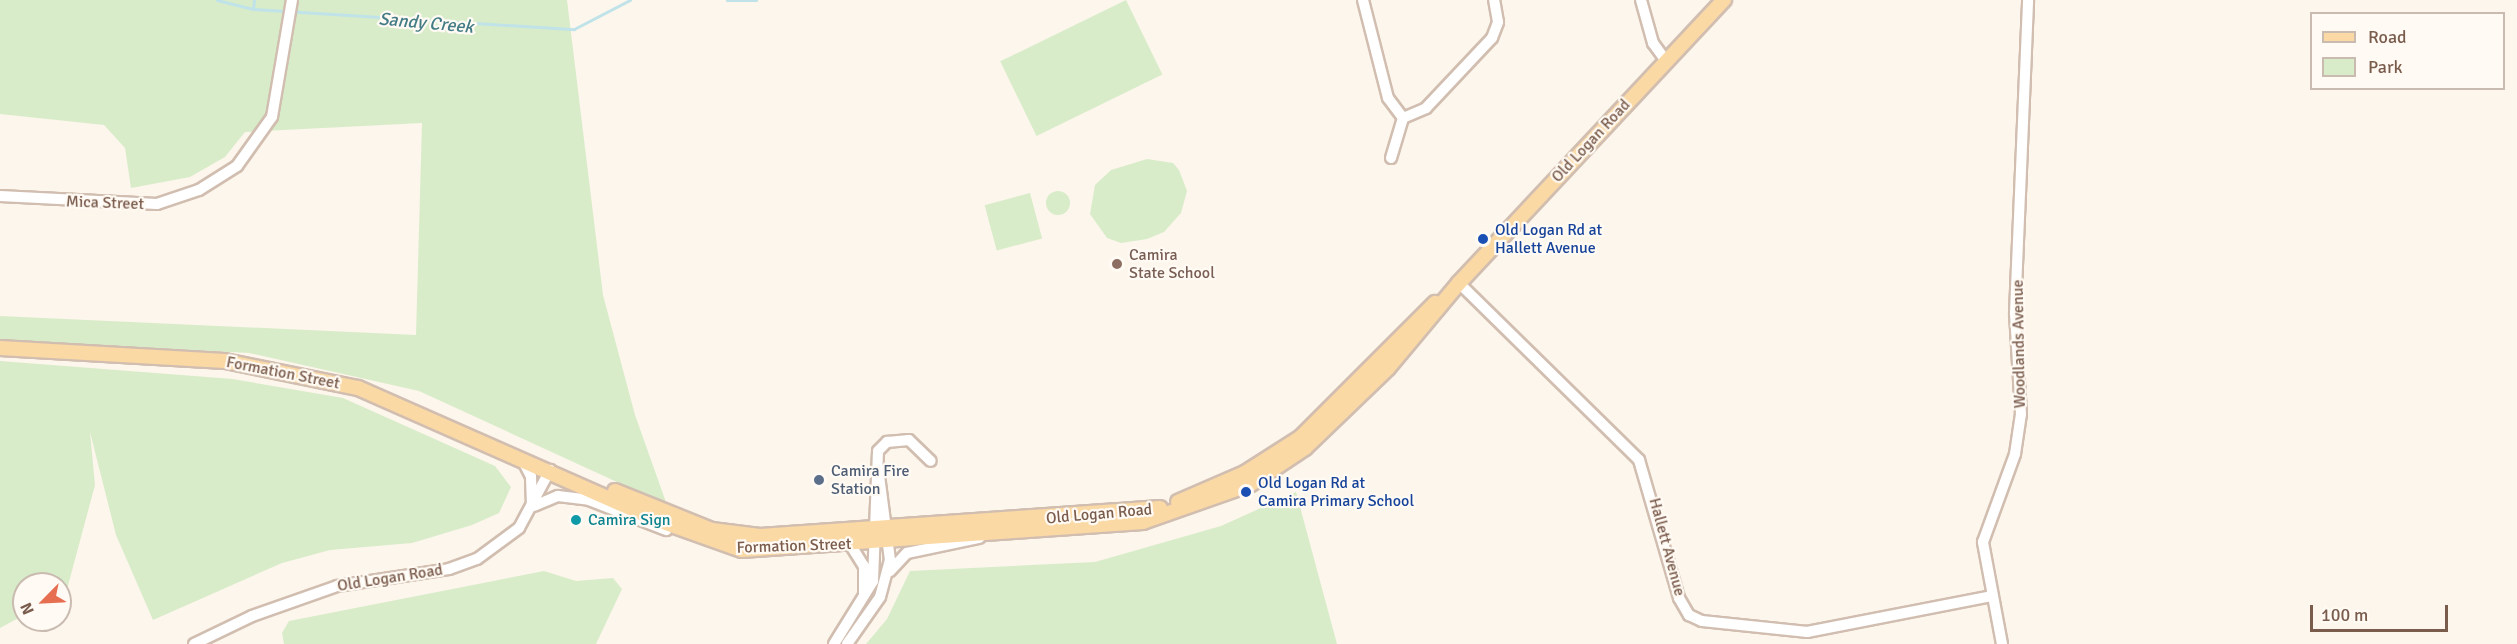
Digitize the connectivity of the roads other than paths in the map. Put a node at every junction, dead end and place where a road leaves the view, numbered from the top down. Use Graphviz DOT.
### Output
graph roads {
  1 [pos="292,0"];
  2 [pos="1363,0"];
  3 [pos="1494,0"];
  4 [pos="1641,0"];
  5 [pos="1724,0"];
  6 [pos="2028,0"];
  7 [pos="1666,61"];
  8 [pos="1403,118"];
  9 [pos="1391,158"];
  10 [pos="0,196"];
  11 [pos="1459,283"];
  12 [pos="0,348"];
  13 [pos="520,458"];
  14 [pos="931,461"];
  15 [pos="877,462"];
  16 [pos="550,470"];
  17 [pos="532,507"];
  18 [pos="889,535"];
  19 [pos="874,536"];
  20 [pos="988,536"];
  21 [pos="715,544"];
  22 [pos="850,544"];
  23 [pos="887,576"];
  24 [pos="1993,596"];
  25 [pos="864,601"];
  26 [pos="1791,638"];
  27 [pos="194,644"];
  28 [pos="834,644"];
  29 [pos="847,644"];
  30 [pos="2002,644"];
  1 -- 10 [label="street, Mica Street"];
  2 -- 8 [label="street"];
  3 -- 8 [label="street"];
  4 -- 7 [label="street"];
  5 -- 7 [label="main road, Old Logan Road"];
  6 -- 24 [label="street, Woodlands Avenue"];
  7 -- 11 [label="main road, Old Logan Road"];
  8 -- 9 [label="street"];
  11 -- 18 [label="main road, Old Logan Road"];
  11 -- 20 [label="main road, Old Logan Road"];
  11 -- 26 [label="street, Hallett Avenue"];
  12 -- 13 [label="main road, Formation Street"];
  13 -- 16 [label="main road, Formation Street"];
  13 -- 17 [label="street"];
  14 -- 15 [label="street"];
  15 -- 18 [label="street"];
  15 -- 19 [label="street"];
  16 -- 17 [label="street, Old Logan Road"];
  16 -- 19 [label="main road, Formation Street"];
  16 -- 21 [label="main road, Formation Street"];
  17 -- 21 [label="street"];
  17 -- 27 [label="street, Old Logan Road"];
  18 -- 19 [label="main road, Old Logan Road"];
  18 -- 20 [label="main road, Old Logan Road"];
  18 -- 23 [label="street"];
  19 -- 22 [label="main road, Formation Street"];
  19 -- 25 [label="street"];
  20 -- 23 [label="street, Old Logan Road"];
  21 -- 22 [label="main road, Formation Street"];
  22 -- 25 [label="street"];
  23 -- 29 [label="street"];
  24 -- 26 [label="street, Hallett Avenue"];
  24 -- 30 [label="street, Woodlands Avenue"];
  25 -- 28 [label="street"];
}
